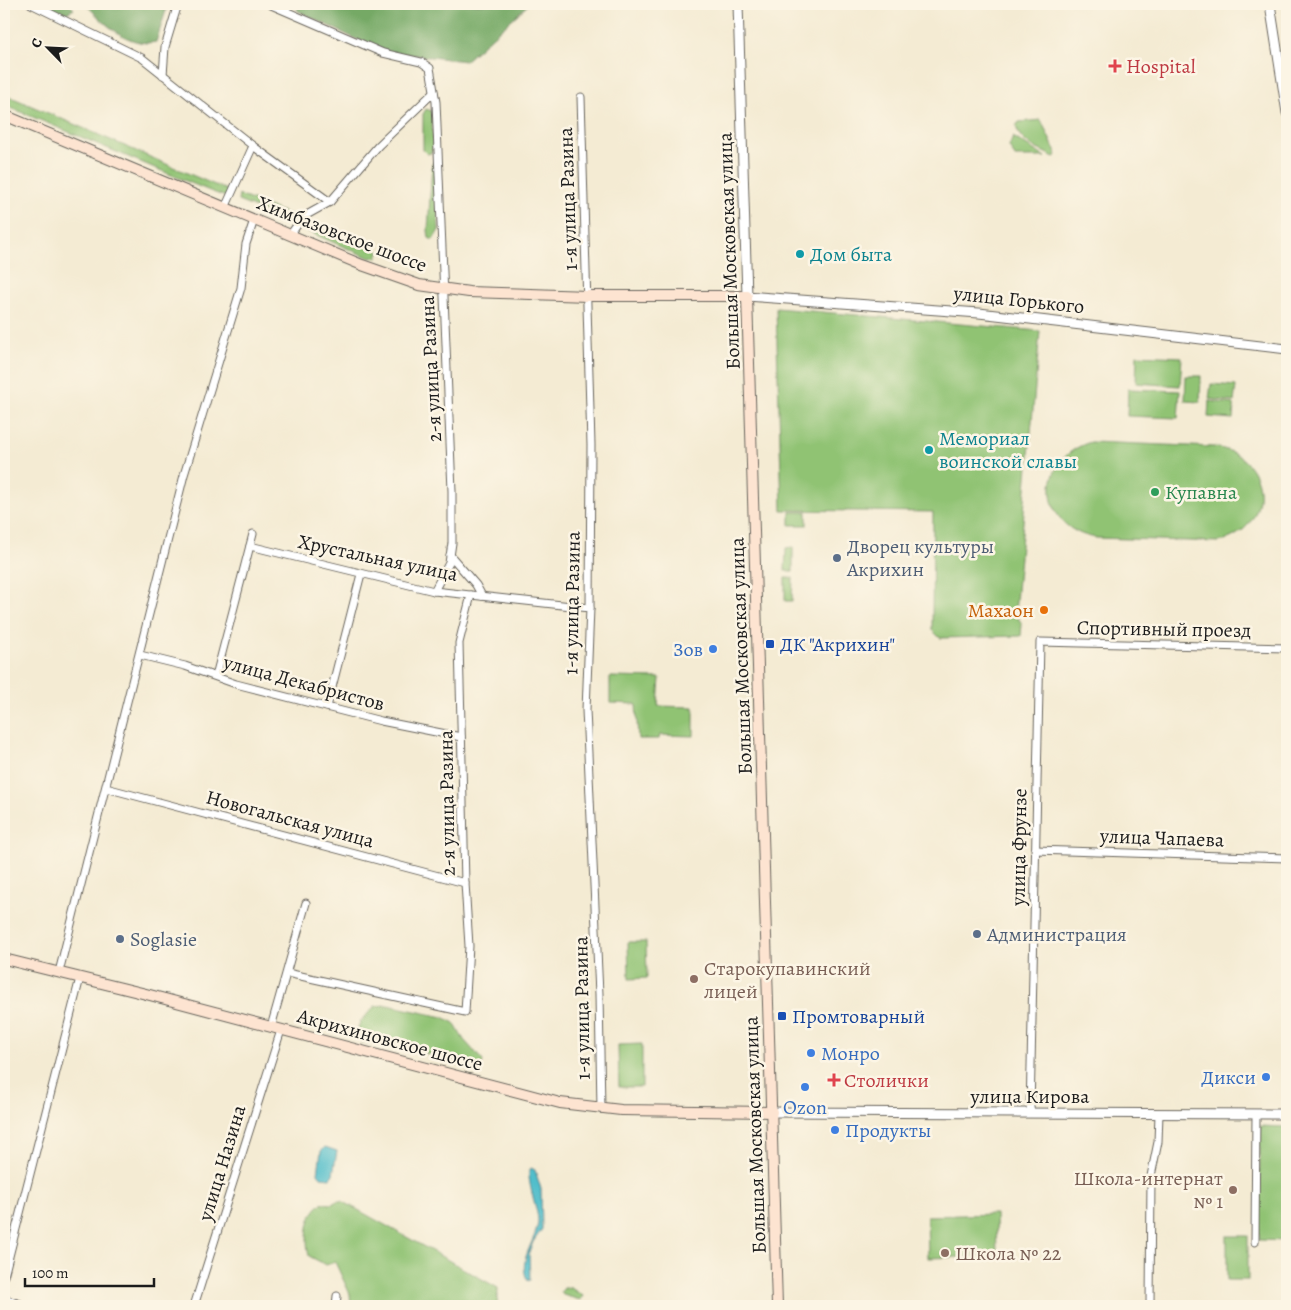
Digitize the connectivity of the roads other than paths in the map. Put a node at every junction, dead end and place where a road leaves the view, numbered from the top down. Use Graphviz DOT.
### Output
graph roads {
  1 [pos="31,4"];
  2 [pos="178,4"];
  3 [pos="269,4"];
  4 [pos="738,4"];
  5 [pos="1270,4"];
  6 [pos="163,75"];
  7 [pos="434,92"];
  8 [pos="581,98"];
  9 [pos="1287,113"];
  10 [pos="4,115"];
  11 [pos="253,146"];
  12 [pos="330,202"];
  13 [pos="226,208"];
  14 [pos="254,220"];
  15 [pos="290,235"];
  16 [pos="443,289"];
  17 [pos="587,296"];
  18 [pos="747,296"];
  19 [pos="1287,349"];
  20 [pos="253,534"];
  21 [pos="250,546"];
  22 [pos="450,555"];
  23 [pos="361,574"];
  24 [pos="434,591"];
  25 [pos="471,595"];
  26 [pos="482,596"];
  27 [pos="590,608"];
  28 [pos="1040,642"];
  29 [pos="1287,648"];
  30 [pos="140,655"];
  31 [pos="216,676"];
  32 [pos="327,707"];
  33 [pos="461,737"];
  34 [pos="106,788"];
  35 [pos="1035,850"];
  36 [pos="1287,858"];
  37 [pos="465,883"];
  38 [pos="306,903"];
  39 [pos="4,959"];
  40 [pos="59,972"];
  41 [pos="287,973"];
  42 [pos="80,978"];
  43 [pos="276,1028"];
  44 [pos="600,1109"];
  45 [pos="772,1112"];
  46 [pos="1030,1113"];
  47 [pos="1159,1114"];
  48 [pos="1256,1114"];
  49 [pos="1287,1114"];
  50 [pos="1255,1242"];
  51 [pos="4,1276"];
  52 [pos="336,1296"];
  53 [pos="4,1299"];
  54 [pos="27,1306"];
  55 [pos="194,1306"];
  56 [pos="336,1306"];
  57 [pos="778,1306"];
  58 [pos="1150,1306"];
  1 -- 6 [label="street"];
  2 -- 6 [label="street"];
  3 -- 7 [label="street, 2-я улица Разина"];
  4 -- 18 [label="street, Большая Московская улица"];
  5 -- 9 [label="street"];
  6 -- 11 [label="street"];
  7 -- 12 [label="street"];
  7 -- 16 [label="street, 2-я улица Разина"];
  8 -- 17 [label="street, 1-я улица Разина"];
  10 -- 13 [label="main road, Химбазовское шоссе"];
  11 -- 12 [label="street"];
  11 -- 13 [label="street"];
  12 -- 15 [label="street"];
  13 -- 14 [label="main road, Химбазовское шоссе"];
  14 -- 15 [label="main road, Химбазовское шоссе"];
  14 -- 30 [label="street"];
  15 -- 16 [label="main road, Химбазовское шоссе"];
  16 -- 17 [label="main road, Химбазовское шоссе"];
  16 -- 22 [label="street, 2-я улица Разина"];
  17 -- 18 [label="main road, Химбазовское шоссе"];
  17 -- 27 [label="street, 1-я улица Разина"];
  18 -- 19 [label="street, улица Горького"];
  18 -- 45 [label="main road, Большая Московская улица"];
  20 -- 21 [label="street"];
  21 -- 23 [label="street, Хрустальная улица"];
  21 -- 31 [label="street"];
  22 -- 24 [label="street, 2-я улица Разина"];
  22 -- 26 [label="street"];
  23 -- 24 [label="street, Хрустальная улица"];
  23 -- 32 [label="street"];
  24 -- 25 [label="street, Хрустальная улица"];
  25 -- 26 [label="street, Хрустальная улица"];
  25 -- 33 [label="street, 2-я улица Разина"];
  26 -- 27 [label="street, Хрустальная улица"];
  27 -- 44 [label="street, 1-я улица Разина"];
  28 -- 29 [label="street, Спортивный проезд"];
  28 -- 35 [label="street, улица Фрунзе"];
  30 -- 31 [label="street, улица Декабристов"];
  30 -- 34 [label="street"];
  31 -- 32 [label="street, улица Декабристов"];
  32 -- 33 [label="street, улица Декабристов"];
  33 -- 37 [label="street, 2-я улица Разина"];
  34 -- 37 [label="street, Новогальская улица"];
  34 -- 40 [label="street"];
  35 -- 36 [label="street, улица Чапаева"];
  35 -- 46 [label="street, улица Фрунзе"];
  37 -- 41 [label="street, 2-я улица Разина"];
  38 -- 41 [label="street, улица Назина"];
  39 -- 40 [label="main road, Акрихиновское шоссе"];
  40 -- 42 [label="main road, Акрихиновское шоссе"];
  41 -- 43 [label="street, улица Назина"];
  42 -- 43 [label="main road, Акрихиновское шоссе"];
  42 -- 51 [label="street"];
  43 -- 44 [label="main road, Акрихиновское шоссе"];
  43 -- 55 [label="street, улица Назина"];
  44 -- 45 [label="main road, Акрихиновское шоссе"];
  45 -- 46 [label="street, улица Кирова"];
  45 -- 57 [label="main road, Большая Московская улица"];
  46 -- 47 [label="street, улица Кирова"];
  47 -- 48 [label="street, улица Кирова"];
  47 -- 58 [label="street"];
  48 -- 49 [label="street, улица Кирова"];
  48 -- 50 [label="street"];
  52 -- 56 [label="street"];
  53 -- 54 [label="street"];
}
